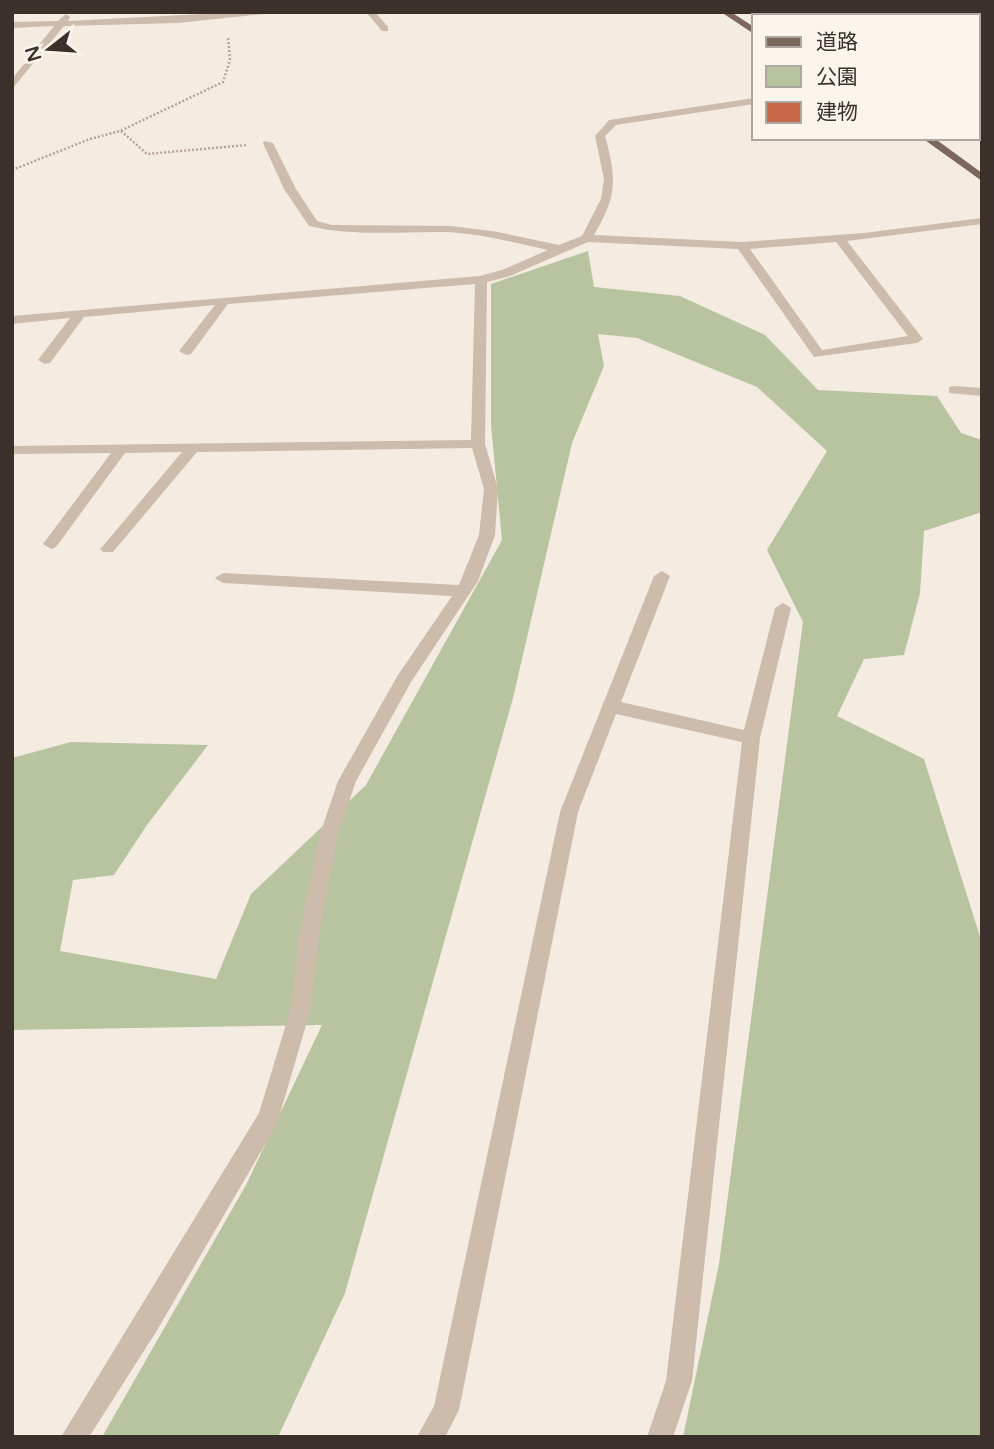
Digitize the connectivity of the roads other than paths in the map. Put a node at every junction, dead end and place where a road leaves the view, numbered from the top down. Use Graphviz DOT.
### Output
graph roads {
  1 [pos="68,12"];
  2 [pos="278,12"];
  3 [pos="370,12"];
  4 [pos="725,12"];
  5 [pos="63,22"];
  6 [pos="12,25"];
  7 [pos="385,29"];
  8 [pos="752,30"];
  9 [pos="12,86"];
  10 [pos="752,101"];
  11 [pos="930,140"];
  12 [pos="268,143"];
  13 [pos="982,178"];
  14 [pos="982,221"];
  15 [pos="586,237"];
  16 [pos="838,237"];
  17 [pos="742,246"];
  18 [pos="559,249"];
  19 [pos="481,280"];
  20 [pos="225,300"];
  21 [pos="80,313"];
  22 [pos="12,320"];
  23 [pos="186,351"];
  24 [pos="45,360"];
  25 [pos="954,390"];
  26 [pos="982,392"];
  27 [pos="478,444"];
  28 [pos="194,448"];
  29 [pos="121,449"];
  30 [pos="12,450"];
  31 [pos="51,544"];
  32 [pos="108,550"];
  33 [pos="662,576"];
  34 [pos="223,578"];
  35 [pos="463,591"];
  36 [pos="783,608"];
  37 [pos="611,706"];
  38 [pos="751,738"];
  39 [pos="74,1437"];
  40 [pos="430,1437"];
  41 [pos="660,1437"];
  1 -- 5 [label="street"];
  2 -- 5 [label="street"];
  3 -- 7 [label="street"];
  4 -- 8 [label="main road"];
  5 -- 6 [label="street"];
  5 -- 9 [label="street"];
  10 -- 15 [label="street"];
  11 -- 13 [label="main road"];
  12 -- 18 [label="street"];
  14 -- 16 [label="street"];
  15 -- 17 [label="street"];
  15 -- 18 [label="street"];
  16 -- 17 [label="street"];
  16 -- 17 [label="street"];
  18 -- 19 [label="street"];
  19 -- 20 [label="street"];
  19 -- 27 [label="street"];
  20 -- 21 [label="street"];
  20 -- 23 [label="street"];
  21 -- 22 [label="street"];
  21 -- 24 [label="street"];
  25 -- 26 [label="street"];
  27 -- 28 [label="street"];
  27 -- 35 [label="street"];
  28 -- 29 [label="street"];
  28 -- 32 [label="street"];
  29 -- 30 [label="street"];
  29 -- 31 [label="street"];
  33 -- 37 [label="street"];
  34 -- 35 [label="street"];
  35 -- 39 [label="street"];
  36 -- 38 [label="street"];
  37 -- 38 [label="street"];
  37 -- 40 [label="street"];
  38 -- 41 [label="street"];
}
